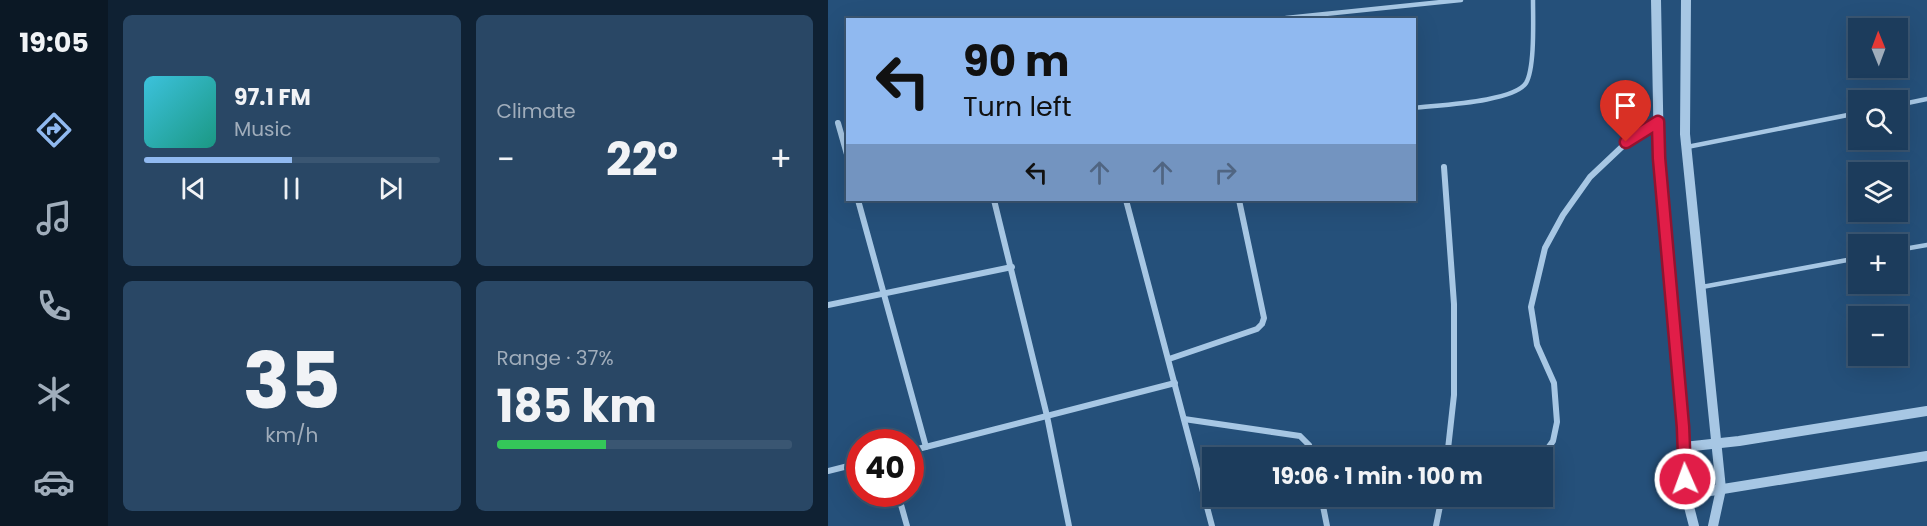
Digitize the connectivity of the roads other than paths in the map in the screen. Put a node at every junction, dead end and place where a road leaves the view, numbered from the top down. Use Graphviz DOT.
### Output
graph roads {
  1 [pos="1461,0"];
  2 [pos="1533,0"];
  3 [pos="1656,0"];
  4 [pos="1686,0"];
  5 [pos="1286,18"];
  6 [pos="1927,99"];
  7 [pos="1908,103"];
  8 [pos="1416,108"];
  9 [pos="1848,115"];
  10 [pos="1658,122"];
  11 [pos="838,123"];
  12 [pos="1687,147"];
  13 [pos="846,151"];
  14 [pos="1444,167"];
  15 [pos="858,201"];
  16 [pos="994,201"];
  17 [pos="1126,201"];
  18 [pos="1239,201"];
  19 [pos="1927,245"];
  20 [pos="1908,248"];
  21 [pos="1848,260"];
  22 [pos="1012,267"];
  23 [pos="1702,287"];
  24 [pos="883,292"];
  25 [pos="828,305"];
  26 [pos="1168,359"];
  27 [pos="1175,383"];
  28 [pos="1927,411"];
  29 [pos="1047,416"];
  30 [pos="1184,420"];
  31 [pos="1717,444"];
  32 [pos="926,447"];
  33 [pos="1310,447"];
  34 [pos="1448,447"];
  35 [pos="1549,447"];
  36 [pos="1684,447"];
  37 [pos="1927,456"];
  38 [pos="846,467"];
  39 [pos="828,471"];
  40 [pos="1720,489"];
  41 [pos="1686,495"];
  42 [pos="902,507"];
  43 [pos="1323,507"];
  44 [pos="1440,507"];
  45 [pos="907,526"];
  46 [pos="1070,526"];
  47 [pos="1212,526"];
  48 [pos="1327,526"];
  49 [pos="1436,526"];
  50 [pos="1694,526"];
  51 [pos="1713,526"];
  1 -- 5 [label="lane"];
  2 -- 8 [label="lane"];
  3 -- 10 [label="street"];
  4 -- 12 [label="street"];
  6 -- 7 [label="lane"];
  9 -- 12 [label="lane"];
  10 -- 35 [label="street"];
  10 -- 36 [label="street"];
  11 -- 13 [label="street"];
  12 -- 23 [label="street"];
  14 -- 34 [label="street"];
  15 -- 24 [label="street"];
  16 -- 22 [label="street"];
  17 -- 26 [label="street"];
  18 -- 26 [label="street"];
  19 -- 20 [label="lane"];
  21 -- 23 [label="lane"];
  22 -- 24 [label="street"];
  22 -- 29 [label="street"];
  23 -- 31 [label="street"];
  24 -- 25 [label="street"];
  24 -- 32 [label="street"];
  26 -- 27 [label="street"];
  27 -- 29 [label="street"];
  27 -- 30 [label="street"];
  28 -- 31 [label="street"];
  29 -- 32 [label="street"];
  29 -- 46 [label="street"];
  30 -- 33 [label="street"];
  30 -- 47 [label="street"];
  31 -- 36 [label="street"];
  31 -- 40 [label="street"];
  36 -- 41 [label="street"];
  37 -- 40 [label="street"];
  38 -- 39 [label="street"];
  40 -- 41 [label="street"];
  40 -- 51 [label="street"];
  41 -- 50 [label="street"];
  42 -- 45 [label="street"];
  43 -- 48 [label="street"];
  44 -- 49 [label="street"];
}
